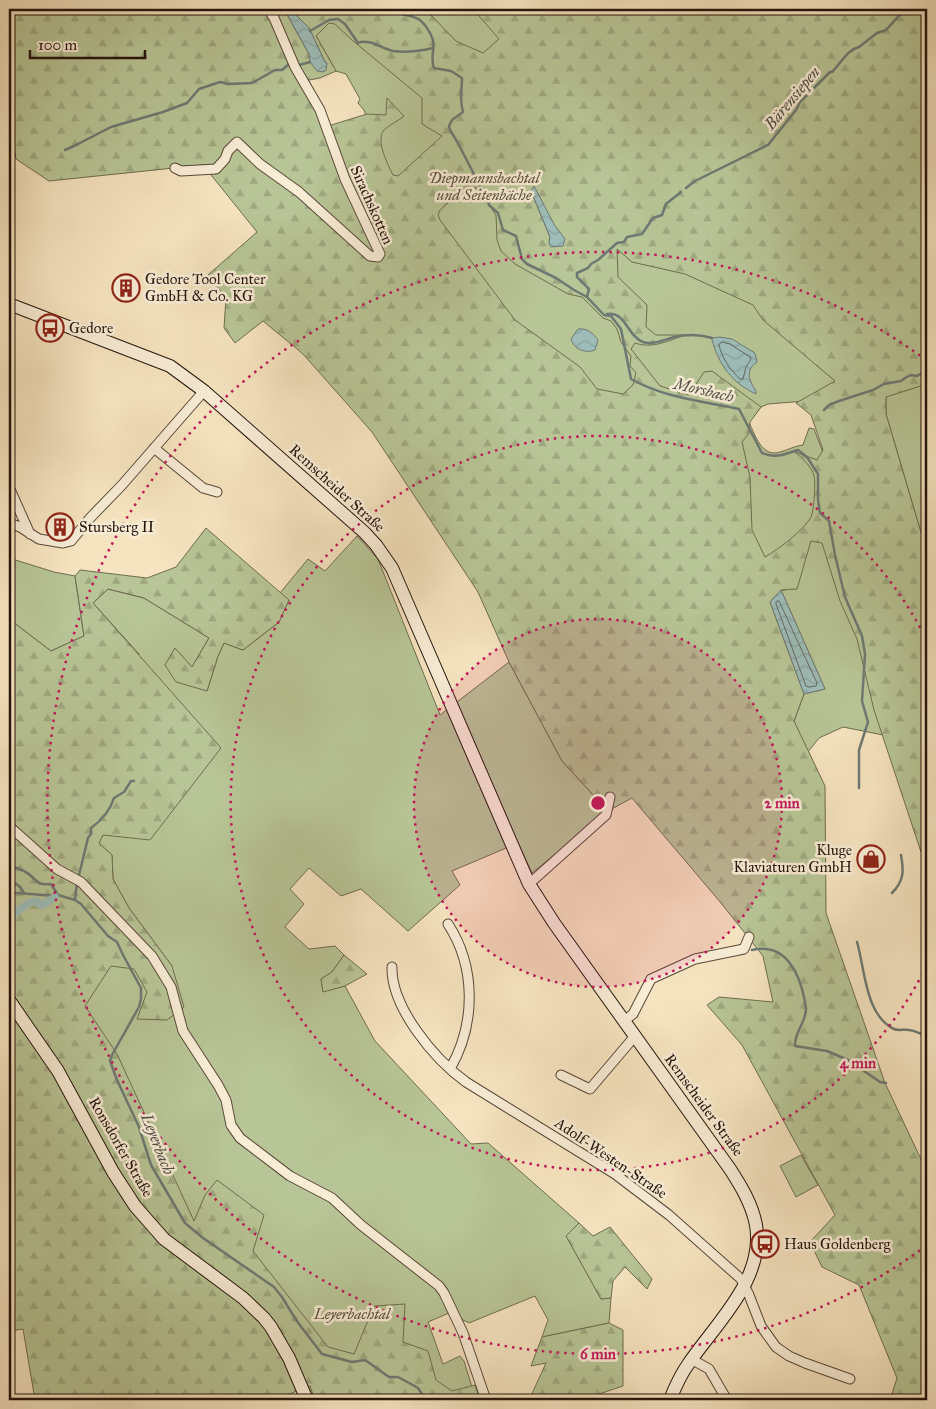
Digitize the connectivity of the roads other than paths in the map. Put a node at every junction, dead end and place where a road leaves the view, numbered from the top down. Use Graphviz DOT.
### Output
graph roads {
  1 [pos="268,9"];
  2 [pos="175,168"];
  3 [pos="9,304"];
  4 [pos="204,391"];
  5 [pos="154,448"];
  6 [pos="9,487"];
  7 [pos="217,492"];
  8 [pos="9,523"];
  9 [pos="30,534"];
  10 [pos="610,797"];
  11 [pos="9,826"];
  12 [pos="529,884"];
  13 [pos="448,924"];
  14 [pos="749,937"];
  15 [pos="392,967"];
  16 [pos="12,1005"];
  17 [pos="624,1021"];
  18 [pos="635,1036"];
  19 [pos="450,1069"];
  20 [pos="561,1075"];
  21 [pos="744,1285"];
  22 [pos="692,1359"];
  23 [pos="850,1379"];
  24 [pos="307,1400"];
  25 [pos="486,1400"];
  26 [pos="670,1400"];
  27 [pos="727,1400"];
  1 -- 2 [label="street, Sirachskotten"];
  3 -- 4 [label="main road, Remscheider Straße"];
  4 -- 5 [label="street"];
  4 -- 12 [label="main road, Remscheider Straße"];
  5 -- 7 [label="street"];
  5 -- 9 [label="street"];
  6 -- 9 [label="street"];
  8 -- 9 [label="street"];
  10 -- 12 [label="street"];
  11 -- 25 [label="street"];
  12 -- 17 [label="main road, Remscheider Straße"];
  13 -- 19 [label="street"];
  14 -- 17 [label="street"];
  15 -- 19 [label="street, Adolf-Westen-Straße"];
  16 -- 24 [label="main road, Ronsdorfer Straße"];
  17 -- 18 [label="main road, Remscheider Straße"];
  18 -- 20 [label="street"];
  18 -- 21 [label="main road, Remscheider Straße"];
  19 -- 21 [label="street, Adolf-Westen-Straße"];
  21 -- 22 [label="main road, Remscheider Straße"];
  21 -- 23 [label="street, Adolf-Westen-Straße"];
  22 -- 26 [label="main road, Remscheider Straße"];
  22 -- 27 [label="street"];
}
